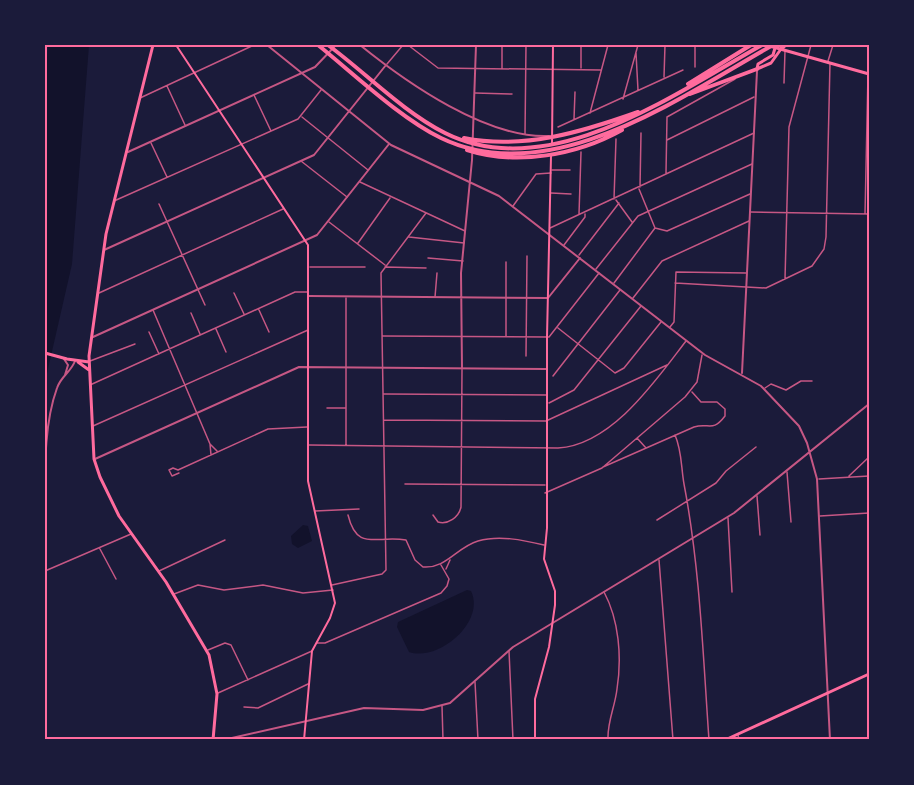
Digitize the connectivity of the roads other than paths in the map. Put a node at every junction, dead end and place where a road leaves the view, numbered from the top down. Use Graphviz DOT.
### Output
graph roads {
  1 [pos="153,45"];
  2 [pos="176,45"];
  3 [pos="254,45"];
  4 [pos="267,45"];
  5 [pos="318,45"];
  6 [pos="328,45"];
  7 [pos="336,45"];
  8 [pos="360,45"];
  9 [pos="403,45"];
  10 [pos="408,45"];
  11 [pos="477,45"];
  12 [pos="502,45"];
  13 [pos="526,45"];
  14 [pos="553,45"];
  15 [pos="581,45"];
  16 [pos="608,45"];
  17 [pos="638,45"];
  18 [pos="665,45"];
  19 [pos="695,45"];
  20 [pos="751,45"];
  21 [pos="764,45"];
  22 [pos="811,45"];
  23 [pos="833,45"];
  24 [pos="774,46"];
  25 [pos="784,48"];
  26 [pos="636,52"];
  27 [pos="808,57"];
  28 [pos="829,63"];
  29 [pos="386,65"];
  30 [pos="695,67"];
  31 [pos="476,69"];
  32 [pos="502,69"];
  33 [pos="526,69"];
  34 [pos="552,69"];
  35 [pos="581,69"];
  36 [pos="601,70"];
  37 [pos="683,70"];
  38 [pos="757,71"];
  39 [pos="194,73"];
  40 [pos="302,73"];
  41 [pos="869,74"];
  42 [pos="664,77"];
  43 [pos="784,83"];
  44 [pos="167,85"];
  45 [pos="322,89"];
  46 [pos="638,91"];
  47 [pos="575,92"];
  48 [pos="474,93"];
  49 [pos="512,93"];
  50 [pos="254,95"];
  51 [pos="756,97"];
  52 [pos="139,98"];
  53 [pos="623,99"];
  54 [pos="668,100"];
  55 [pos="652,106"];
  56 [pos="220,111"];
  57 [pos="349,111"];
  58 [pos="590,113"];
  59 [pos="301,117"];
  60 [pos="473,117"];
  61 [pos="645,117"];
  62 [pos="574,120"];
  63 [pos="186,126"];
  64 [pos="558,127"];
  65 [pos="272,132"];
  66 [pos="641,133"];
  67 [pos="754,133"];
  68 [pos="448,134"];
  69 [pos="525,135"];
  70 [pos="552,137"];
  71 [pos="328,138"];
  72 [pos="442,138"];
  73 [pos="616,139"];
  74 [pos="666,141"];
  75 [pos="151,142"];
  76 [pos="389,144"];
  77 [pos="242,145"];
  78 [pos="581,152"];
  79 [pos="551,153"];
  80 [pos="125,154"];
  81 [pos="301,160"];
  82 [pos="752,164"];
  83 [pos="368,170"];
  84 [pos="570,170"];
  85 [pos="551,171"];
  86 [pos="667,173"];
  87 [pos="263,177"];
  88 [pos="168,178"];
  89 [pos="360,182"];
  90 [pos="471,184"];
  91 [pos="639,188"];
  92 [pos="550,193"];
  93 [pos="751,193"];
  94 [pos="571,194"];
  95 [pos="347,197"];
  96 [pos="391,197"];
  97 [pos="615,200"];
  98 [pos="114,202"];
  99 [pos="619,203"];
  100 [pos="159,204"];
  101 [pos="512,206"];
  102 [pos="284,209"];
  103 [pos="649,211"];
  104 [pos="750,212"];
  105 [pos="426,213"];
  106 [pos="585,213"];
  107 [pos="786,214"];
  108 [pos="865,214"];
  109 [pos="869,214"];
  110 [pos="579,215"];
  111 [pos="826,215"];
  112 [pos="167,221"];
  113 [pos="328,221"];
  114 [pos="749,221"];
  115 [pos="632,222"];
  116 [pos="655,228"];
  117 [pos="549,229"];
  118 [pos="466,231"];
  119 [pos="549,234"];
  120 [pos="408,237"];
  121 [pos="305,240"];
  122 [pos="357,243"];
  123 [pos="465,243"];
  124 [pos="564,245"];
  125 [pos="104,250"];
  126 [pos="182,255"];
  127 [pos="527,256"];
  128 [pos="579,257"];
  129 [pos="428,258"];
  130 [pos="463,261"];
  131 [pos="506,262"];
  132 [pos="384,266"];
  133 [pos="309,267"];
  134 [pos="365,267"];
  135 [pos="426,268"];
  136 [pos="596,270"];
  137 [pos="437,273"];
  138 [pos="600,273"];
  139 [pos="747,273"];
  140 [pos="785,280"];
  141 [pos="675,283"];
  142 [pos="613,284"];
  143 [pos="746,286"];
  144 [pos="198,289"];
  145 [pos="621,290"];
  146 [pos="309,292"];
  147 [pos="99,293"];
  148 [pos="234,293"];
  149 [pos="309,296"];
  150 [pos="346,297"];
  151 [pos="382,297"];
  152 [pos="435,297"];
  153 [pos="461,298"];
  154 [pos="506,298"];
  155 [pos="526,298"];
  156 [pos="548,298"];
  157 [pos="632,298"];
  158 [pos="205,305"];
  159 [pos="641,305"];
  160 [pos="153,309"];
  161 [pos="258,309"];
  162 [pos="190,313"];
  163 [pos="244,315"];
  164 [pos="662,321"];
  165 [pos="670,327"];
  166 [pos="215,328"];
  167 [pos="558,328"];
  168 [pos="309,329"];
  169 [pos="148,332"];
  170 [pos="269,332"];
  171 [pos="201,335"];
  172 [pos="382,336"];
  173 [pos="93,337"];
  174 [pos="462,337"];
  175 [pos="506,337"];
  176 [pos="526,337"];
  177 [pos="547,337"];
  178 [pos="687,341"];
  179 [pos="135,344"];
  180 [pos="578,344"];
  181 [pos="170,349"];
  182 [pos="45,352"];
  183 [pos="226,352"];
  184 [pos="702,352"];
  185 [pos="159,354"];
  186 [pos="526,356"];
  187 [pos="62,358"];
  188 [pos="598,360"];
  189 [pos="76,361"];
  190 [pos="89,362"];
  191 [pos="668,364"];
  192 [pos="309,366"];
  193 [pos="346,367"];
  194 [pos="383,368"];
  195 [pos="462,369"];
  196 [pos="89,370"];
  197 [pos="546,370"];
  198 [pos="556,372"];
  199 [pos="742,373"];
  200 [pos="65,375"];
  201 [pos="553,376"];
  202 [pos="812,381"];
  203 [pos="90,385"];
  204 [pos="186,385"];
  205 [pos="765,389"];
  206 [pos="691,391"];
  207 [pos="383,394"];
  208 [pos="462,394"];
  209 [pos="546,395"];
  210 [pos="546,404"];
  211 [pos="869,404"];
  212 [pos="327,408"];
  213 [pos="347,408"];
  214 [pos="198,413"];
  215 [pos="384,420"];
  216 [pos="462,420"];
  217 [pos="546,421"];
  218 [pos="93,426"];
  219 [pos="308,427"];
  220 [pos="675,435"];
  221 [pos="636,437"];
  222 [pos="210,444"];
  223 [pos="308,445"];
  224 [pos="346,445"];
  225 [pos="384,446"];
  226 [pos="462,447"];
  227 [pos="546,447"];
  228 [pos="756,447"];
  229 [pos="646,448"];
  230 [pos="217,452"];
  231 [pos="810,452"];
  232 [pos="211,455"];
  233 [pos="869,457"];
  234 [pos="94,459"];
  235 [pos="602,468"];
  236 [pos="787,472"];
  237 [pos="179,473"];
  238 [pos="869,476"];
  239 [pos="848,477"];
  240 [pos="817,479"];
  241 [pos="405,484"];
  242 [pos="462,484"];
  243 [pos="545,485"];
  244 [pos="545,493"];
  245 [pos="757,496"];
  246 [pos="687,501"];
  247 [pos="45,506"];
  248 [pos="359,509"];
  249 [pos="314,511"];
  250 [pos="869,513"];
  251 [pos="348,515"];
  252 [pos="433,515"];
  253 [pos="819,516"];
  254 [pos="728,517"];
  255 [pos="657,520"];
  256 [pos="791,522"];
  257 [pos="132,534"];
  258 [pos="760,535"];
  259 [pos="385,538"];
  260 [pos="693,538"];
  261 [pos="225,540"];
  262 [pos="544,545"];
  263 [pos="100,548"];
  264 [pos="450,559"];
  265 [pos="659,559"];
  266 [pos="440,564"];
  267 [pos="445,570"];
  268 [pos="45,571"];
  269 [pos="158,571"];
  270 [pos="116,579"];
  271 [pos="332,585"];
  272 [pos="333,590"];
  273 [pos="603,591"];
  274 [pos="732,592"];
  275 [pos="173,594"];
  276 [pos="553,622"];
  277 [pos="315,643"];
  278 [pos="509,650"];
  279 [pos="207,651"];
  280 [pos="312,651"];
  281 [pos="869,674"];
  282 [pos="248,680"];
  283 [pos="475,682"];
  284 [pos="309,684"];
  285 [pos="827,693"];
  286 [pos="217,694"];
  287 [pos="442,706"];
  288 [pos="244,707"];
  289 [pos="305,721"];
  290 [pos="738,734"];
  291 [pos="246,735"];
  292 [pos="213,740"];
  293 [pos="223,740"];
  294 [pos="247,740"];
  295 [pos="304,740"];
  296 [pos="443,740"];
  297 [pos="478,740"];
  298 [pos="513,740"];
  299 [pos="535,740"];
  300 [pos="608,740"];
  301 [pos="673,740"];
  302 [pos="709,740"];
  303 [pos="725,740"];
  304 [pos="739,740"];
  305 [pos="830,740"];
  1 -- 52 [label="main road"];
  2 -- 39 [label="main road"];
  3 -- 39 [label="street"];
  4 -- 40 [label="street"];
  5 -- 72 [label="highway"];
  6 -- 68 [label="highway"];
  7 -- 40 [label="street"];
  8 -- 29 [label="street"];
  9 -- 29 [label="street"];
  10 -- 31 [label="street"];
  11 -- 31 [label="street"];
  12 -- 32 [label="street"];
  13 -- 33 [label="street"];
  14 -- 34 [label="main road"];
  15 -- 35 [label="street"];
  16 -- 36 [label="street"];
  17 -- 26 [label="street"];
  18 -- 42 [label="street"];
  19 -- 30 [label="street"];
  20 -- 54 [label="highway"];
  21 -- 24 [label="main road"];
  21 -- 54 [label="highway"];
  22 -- 27 [label="street"];
  23 -- 28 [label="street"];
  24 -- 25 [label="main road"];
  24 -- 38 [label="main road"];
  24 -- 54 [label="highway"];
  25 -- 27 [label="main road"];
  25 -- 38 [label="main road"];
  25 -- 43 [label="street"];
  26 -- 46 [label="street"];
  26 -- 53 [label="street"];
  27 -- 28 [label="main road"];
  27 -- 107 [label="street"];
  28 -- 41 [label="main road"];
  28 -- 111 [label="street"];
  29 -- 57 [label="street"];
  29 -- 60 [label="street"];
  31 -- 32 [label="street"];
  31 -- 48 [label="street"];
  32 -- 33 [label="street"];
  33 -- 34 [label="street"];
  33 -- 69 [label="street"];
  34 -- 35 [label="street"];
  34 -- 70 [label="main road"];
  35 -- 36 [label="street"];
  36 -- 58 [label="street"];
  37 -- 42 [label="street"];
  38 -- 51 [label="street"];
  38 -- 54 [label="highway"];
  38 -- 74 [label="street"];
  39 -- 44 [label="street"];
  39 -- 56 [label="main road"];
  40 -- 45 [label="street"];
  40 -- 50 [label="street"];
  41 -- 108 [label="street"];
  42 -- 46 [label="street"];
  44 -- 52 [label="street"];
  44 -- 63 [label="street"];
  45 -- 57 [label="street"];
  45 -- 59 [label="street"];
  46 -- 53 [label="street"];
  47 -- 62 [label="street"];
  48 -- 49 [label="street"];
  48 -- 60 [label="street"];
  50 -- 56 [label="street"];
  50 -- 65 [label="street"];
  51 -- 67 [label="street"];
  51 -- 74 [label="street"];
  52 -- 80 [label="main road"];
  53 -- 58 [label="street"];
  54 -- 55 [label="highway"];
  54 -- 61 [label="highway"];
  55 -- 68 [label="highway"];
  55 -- 70 [label="highway"];
  56 -- 63 [label="street"];
  56 -- 77 [label="main road"];
  57 -- 71 [label="street"];
  57 -- 76 [label="street"];
  58 -- 62 [label="street"];
  59 -- 65 [label="street"];
  59 -- 71 [label="street"];
  60 -- 69 [label="street"];
  60 -- 90 [label="street"];
  61 -- 72 [label="highway"];
  61 -- 79 [label="highway"];
  62 -- 64 [label="street"];
  63 -- 75 [label="street"];
  65 -- 77 [label="street"];
  66 -- 91 [label="street"];
  67 -- 82 [label="street"];
  67 -- 86 [label="street"];
  68 -- 70 [label="highway"];
  69 -- 70 [label="street"];
  70 -- 79 [label="main road"];
  71 -- 81 [label="street"];
  71 -- 83 [label="street"];
  72 -- 79 [label="highway"];
  73 -- 97 [label="street"];
  74 -- 86 [label="street"];
  75 -- 80 [label="street"];
  75 -- 88 [label="street"];
  76 -- 83 [label="street"];
  76 -- 90 [label="street"];
  77 -- 87 [label="main road"];
  77 -- 88 [label="street"];
  78 -- 110 [label="street"];
  79 -- 85 [label="main road"];
  80 -- 98 [label="main road"];
  81 -- 87 [label="street"];
  81 -- 95 [label="street"];
  82 -- 93 [label="street"];
  82 -- 103 [label="street"];
  83 -- 89 [label="street"];
  84 -- 85 [label="street"];
  85 -- 92 [label="main road"];
  85 -- 101 [label="street"];
  86 -- 91 [label="street"];
  87 -- 102 [label="main road"];
  87 -- 112 [label="street"];
  88 -- 98 [label="street"];
  89 -- 95 [label="street"];
  89 -- 96 [label="street"];
  90 -- 101 [label="street"];
  90 -- 118 [label="street"];
  91 -- 97 [label="street"];
  91 -- 103 [label="street"];
  92 -- 94 [label="street"];
  92 -- 117 [label="main road"];
  93 -- 104 [label="street"];
  93 -- 116 [label="street"];
  95 -- 113 [label="street"];
  96 -- 105 [label="street"];
  96 -- 122 [label="street"];
  97 -- 99 [label="street"];
  97 -- 106 [label="street"];
  98 -- 125 [label="main road"];
  99 -- 115 [label="street"];
  99 -- 128 [label="street"];
  100 -- 112 [label="street"];
  101 -- 119 [label="street"];
  102 -- 121 [label="main road"];
  102 -- 126 [label="street"];
  103 -- 115 [label="street"];
  103 -- 116 [label="street"];
  104 -- 107 [label="street"];
  104 -- 114 [label="street"];
  105 -- 118 [label="street"];
  105 -- 120 [label="street"];
  106 -- 110 [label="street"];
  106 -- 124 [label="street"];
  107 -- 111 [label="street"];
  107 -- 140 [label="street"];
  108 -- 109 [label="street"];
  108 -- 111 [label="street"];
  110 -- 117 [label="street"];
  111 -- 140 [label="street"];
  112 -- 125 [label="street"];
  112 -- 126 [label="street"];
  113 -- 121 [label="street"];
  113 -- 122 [label="street"];
  114 -- 139 [label="street"];
  114 -- 157 [label="street"];
  115 -- 136 [label="street"];
  116 -- 142 [label="street"];
  117 -- 119 [label="main road"];
  118 -- 123 [label="street"];
  119 -- 124 [label="street"];
  119 -- 156 [label="main road"];
  120 -- 123 [label="street"];
  120 -- 132 [label="street"];
  121 -- 133 [label="main road"];
  121 -- 144 [label="street"];
  122 -- 132 [label="street"];
  123 -- 130 [label="street"];
  124 -- 128 [label="street"];
  125 -- 147 [label="main road"];
  126 -- 144 [label="street"];
  126 -- 147 [label="street"];
  127 -- 155 [label="street"];
  128 -- 136 [label="street"];
  128 -- 156 [label="street"];
  129 -- 130 [label="street"];
  130 -- 153 [label="street"];
  131 -- 154 [label="street"];
  132 -- 135 [label="street"];
  132 -- 151 [label="street"];
  133 -- 134 [label="street"];
  133 -- 146 [label="main road"];
  136 -- 138 [label="street"];
  137 -- 152 [label="street"];
  138 -- 142 [label="street"];
  138 -- 167 [label="street"];
  139 -- 141 [label="street"];
  139 -- 143 [label="street"];
  140 -- 143 [label="street"];
  141 -- 143 [label="street"];
  141 -- 165 [label="street"];
  142 -- 145 [label="street"];
  143 -- 199 [label="street"];
  144 -- 158 [label="street"];
  144 -- 160 [label="street"];
  145 -- 157 [label="street"];
  145 -- 180 [label="street"];
  146 -- 149 [label="main road"];
  146 -- 161 [label="street"];
  147 -- 173 [label="main road"];
  148 -- 163 [label="street"];
  149 -- 150 [label="street"];
  149 -- 168 [label="main road"];
  150 -- 151 [label="street"];
  150 -- 193 [label="street"];
  151 -- 152 [label="street"];
  151 -- 172 [label="street"];
  152 -- 153 [label="street"];
  153 -- 154 [label="street"];
  153 -- 174 [label="street"];
  154 -- 155 [label="street"];
  154 -- 175 [label="street"];
  155 -- 156 [label="street"];
  155 -- 176 [label="street"];
  156 -- 177 [label="main road"];
  157 -- 159 [label="street"];
  159 -- 164 [label="street"];
  159 -- 188 [label="street"];
  160 -- 173 [label="street"];
  160 -- 181 [label="street"];
  161 -- 163 [label="street"];
  161 -- 170 [label="street"];
  162 -- 171 [label="street"];
  163 -- 166 [label="street"];
  164 -- 165 [label="street"];
  164 -- 188 [label="street"];
  165 -- 178 [label="street"];
  166 -- 171 [label="street"];
  166 -- 183 [label="street"];
  167 -- 177 [label="street"];
  167 -- 180 [label="street"];
  168 -- 192 [label="main road"];
  168 -- 204 [label="street"];
  169 -- 185 [label="street"];
  171 -- 181 [label="street"];
  172 -- 174 [label="street"];
  172 -- 194 [label="street"];
  173 -- 190 [label="main road"];
  174 -- 175 [label="street"];
  174 -- 195 [label="street"];
  175 -- 176 [label="street"];
  176 -- 177 [label="street"];
  176 -- 186 [label="street"];
  177 -- 197 [label="main road"];
  178 -- 184 [label="street"];
  178 -- 191 [label="street"];
  179 -- 190 [label="street"];
  180 -- 188 [label="street"];
  180 -- 198 [label="street"];
  181 -- 185 [label="street"];
  181 -- 204 [label="street"];
  182 -- 187 [label="main road"];
  184 -- 199 [label="street"];
  184 -- 206 [label="street"];
  185 -- 203 [label="street"];
  187 -- 189 [label="main road"];
  187 -- 200 [label="street"];
  188 -- 210 [label="street"];
  189 -- 190 [label="main road"];
  189 -- 196 [label="main road"];
  189 -- 200 [label="street"];
  190 -- 196 [label="main road"];
  191 -- 217 [label="street"];
  191 -- 227 [label="street"];
  192 -- 193 [label="street"];
  192 -- 214 [label="street"];
  192 -- 219 [label="main road"];
  193 -- 194 [label="street"];
  193 -- 213 [label="street"];
  194 -- 195 [label="street"];
  194 -- 207 [label="street"];
  195 -- 197 [label="street"];
  195 -- 208 [label="street"];
  196 -- 203 [label="main road"];
  197 -- 198 [label="street"];
  197 -- 209 [label="main road"];
  198 -- 201 [label="street"];
  199 -- 205 [label="street"];
  200 -- 247 [label="street"];
  202 -- 205 [label="street"];
  203 -- 218 [label="main road"];
  204 -- 214 [label="street"];
  204 -- 218 [label="street"];
  205 -- 231 [label="street"];
  206 -- 220 [label="street"];
  206 -- 221 [label="street"];
  207 -- 208 [label="street"];
  207 -- 215 [label="street"];
  208 -- 209 [label="street"];
  208 -- 216 [label="street"];
  209 -- 210 [label="main road"];
  210 -- 217 [label="main road"];
  211 -- 231 [label="street"];
  212 -- 213 [label="street"];
  213 -- 224 [label="street"];
  214 -- 222 [label="street"];
  214 -- 234 [label="street"];
  215 -- 216 [label="street"];
  215 -- 225 [label="street"];
  216 -- 217 [label="street"];
  216 -- 226 [label="street"];
  217 -- 227 [label="main road"];
  218 -- 234 [label="main road"];
  219 -- 223 [label="main road"];
  219 -- 230 [label="street"];
  220 -- 229 [label="street"];
  220 -- 246 [label="street"];
  221 -- 229 [label="street"];
  221 -- 235 [label="street"];
  222 -- 230 [label="street"];
  222 -- 232 [label="street"];
  223 -- 224 [label="street"];
  223 -- 249 [label="main road"];
  224 -- 225 [label="street"];
  225 -- 226 [label="street"];
  225 -- 259 [label="street"];
  226 -- 227 [label="street"];
  226 -- 242 [label="street"];
  227 -- 243 [label="main road"];
  228 -- 246 [label="street"];
  229 -- 235 [label="street"];
  230 -- 232 [label="street"];
  231 -- 236 [label="street"];
  231 -- 240 [label="street"];
  232 -- 237 [label="street"];
  233 -- 239 [label="street"];
  234 -- 257 [label="main road"];
  235 -- 244 [label="street"];
  236 -- 245 [label="street"];
  236 -- 256 [label="street"];
  238 -- 239 [label="street"];
  239 -- 240 [label="street"];
  240 -- 253 [label="street"];
  241 -- 242 [label="street"];
  242 -- 243 [label="street"];
  242 -- 252 [label="street"];
  243 -- 244 [label="main road"];
  244 -- 262 [label="main road"];
  245 -- 254 [label="street"];
  245 -- 258 [label="street"];
  246 -- 255 [label="street"];
  246 -- 260 [label="street"];
  248 -- 249 [label="street"];
  249 -- 271 [label="main road"];
  250 -- 253 [label="street"];
  251 -- 259 [label="street"];
  253 -- 285 [label="street"];
  254 -- 260 [label="street"];
  254 -- 274 [label="street"];
  257 -- 263 [label="street"];
  257 -- 269 [label="main road"];
  259 -- 266 [label="street"];
  259 -- 271 [label="street"];
  260 -- 265 [label="street"];
  260 -- 302 [label="street"];
  261 -- 269 [label="street"];
  262 -- 264 [label="street"];
  262 -- 276 [label="main road"];
  263 -- 268 [label="street"];
  263 -- 270 [label="street"];
  264 -- 266 [label="street"];
  264 -- 267 [label="street"];
  265 -- 273 [label="street"];
  265 -- 301 [label="street"];
  266 -- 267 [label="street"];
  267 -- 277 [label="street"];
  269 -- 275 [label="main road"];
  271 -- 272 [label="main road"];
  272 -- 275 [label="street"];
  272 -- 277 [label="main road"];
  273 -- 276 [label="street"];
  273 -- 300 [label="street"];
  275 -- 279 [label="main road"];
  276 -- 278 [label="street"];
  276 -- 299 [label="main road"];
  277 -- 280 [label="main road"];
  278 -- 283 [label="street"];
  278 -- 298 [label="street"];
  279 -- 282 [label="street"];
  279 -- 286 [label="main road"];
  280 -- 282 [label="street"];
  280 -- 284 [label="main road"];
  281 -- 285 [label="main road"];
  282 -- 286 [label="street"];
  283 -- 287 [label="street"];
  283 -- 297 [label="street"];
  284 -- 288 [label="street"];
  284 -- 289 [label="main road"];
  285 -- 290 [label="main road"];
  285 -- 305 [label="street"];
  286 -- 292 [label="main road"];
  287 -- 289 [label="street"];
  287 -- 296 [label="street"];
  289 -- 291 [label="street"];
  289 -- 295 [label="main road"];
  290 -- 303 [label="main road"];
  290 -- 304 [label="street"];
  291 -- 293 [label="street"];
  291 -- 294 [label="street"];
}
